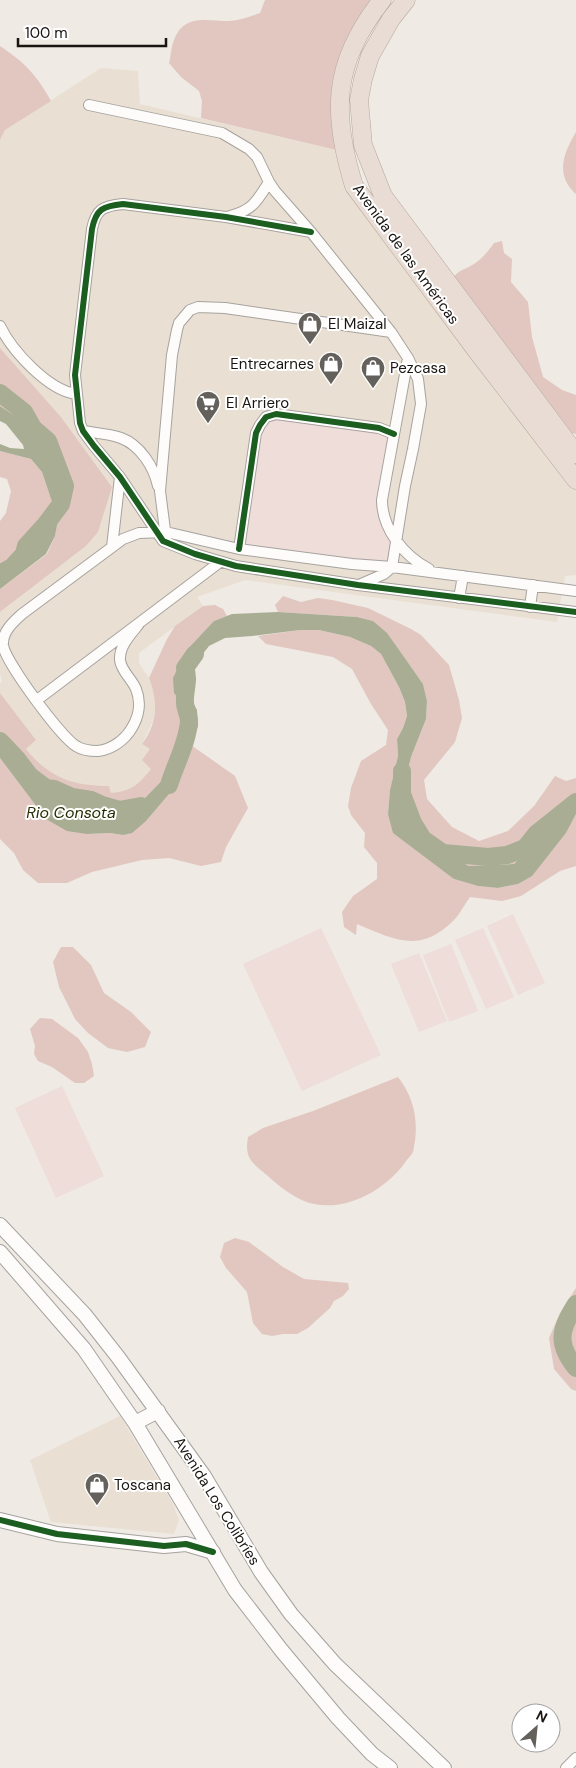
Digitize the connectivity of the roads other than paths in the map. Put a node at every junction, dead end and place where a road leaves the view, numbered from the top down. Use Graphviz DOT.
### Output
graph roads {
  1 [pos="382,0"];
  2 [pos="406,0"];
  3 [pos="89,105"];
  4 [pos="268,182"];
  5 [pos="226,217"];
  6 [pos="312,232"];
  7 [pos="0,326"];
  8 [pos="391,332"];
  9 [pos="408,358"];
  10 [pos="76,394"];
  11 [pos="83,431"];
  12 [pos="394,434"];
  13 [pos="576,454"];
  14 [pos="120,477"];
  15 [pos="576,480"];
  16 [pos="160,491"];
  17 [pos="389,530"];
  18 [pos="162,532"];
  19 [pos="397,540"];
  20 [pos="112,547"];
  21 [pos="240,549"];
  22 [pos="220,562"];
  23 [pos="392,567"];
  24 [pos="258,569"];
  25 [pos="434,572"];
  26 [pos="462,576"];
  27 [pos="358,585"];
  28 [pos="533,585"];
  29 [pos="576,592"];
  30 [pos="459,598"];
  31 [pos="530,607"];
  32 [pos="576,612"];
  33 [pos="139,624"];
  34 [pos="37,700"];
  35 [pos="0,1226"];
  36 [pos="0,1252"];
  37 [pos="158,1411"];
  38 [pos="135,1423"];
  39 [pos="192,1519"];
  40 [pos="0,1520"];
  41 [pos="186,1544"];
  42 [pos="213,1552"];
  43 [pos="576,1758"];
  44 [pos="390,1768"];
  45 [pos="444,1768"];
  46 [pos="566,1768"];
  1 -- 15 [label="highway, Avenida de las Américas"];
  2 -- 13 [label="highway, Avenida de las Américas"];
  3 -- 4 [label="street"];
  4 -- 5 [label="street"];
  4 -- 6 [label="street"];
  5 -- 6 [label="street"];
  5 -- 10 [label="street"];
  6 -- 8 [label="street"];
  7 -- 10 [label="street"];
  8 -- 9 [label="street"];
  8 -- 16 [label="street"];
  9 -- 12 [label="street"];
  9 -- 19 [label="street"];
  10 -- 11 [label="street"];
  11 -- 14 [label="street"];
  11 -- 16 [label="street"];
  12 -- 17 [label="street"];
  12 -- 21 [label="street"];
  14 -- 18 [label="street"];
  14 -- 20 [label="street"];
  16 -- 18 [label="street"];
  17 -- 19 [label="street"];
  17 -- 23 [label="street"];
  18 -- 20 [label="street"];
  18 -- 21 [label="street"];
  18 -- 22 [label="street"];
  19 -- 23 [label="street"];
  19 -- 25 [label="street"];
  20 -- 34 [label="street"];
  21 -- 23 [label="street"];
  21 -- 24 [label="street"];
  22 -- 24 [label="street"];
  22 -- 33 [label="street"];
  23 -- 25 [label="street"];
  23 -- 27 [label="street"];
  24 -- 27 [label="street"];
  25 -- 26 [label="street"];
  26 -- 28 [label="street"];
  26 -- 30 [label="street"];
  27 -- 30 [label="street"];
  28 -- 29 [label="street"];
  28 -- 31 [label="street"];
  30 -- 31 [label="street"];
  31 -- 32 [label="street"];
  33 -- 34 [label="street"];
  33 -- 34 [label="street"];
  35 -- 37 [label="main road, Avenida Los Colibríes"];
  36 -- 38 [label="main road, Avenida Los Colibríes"];
  37 -- 38 [label="main road"];
  37 -- 45 [label="main road, Avenida Los Colibríes"];
  38 -- 39 [label="main road, Avenida Los Colibríes"];
  39 -- 41 [label="main road"];
  39 -- 42 [label="main road, Avenida Los Colibríes"];
  40 -- 41 [label="main road"];
  41 -- 42 [label="main road"];
  42 -- 44 [label="main road, Avenida Los Colibríes"];
  43 -- 46 [label="street"];
}
